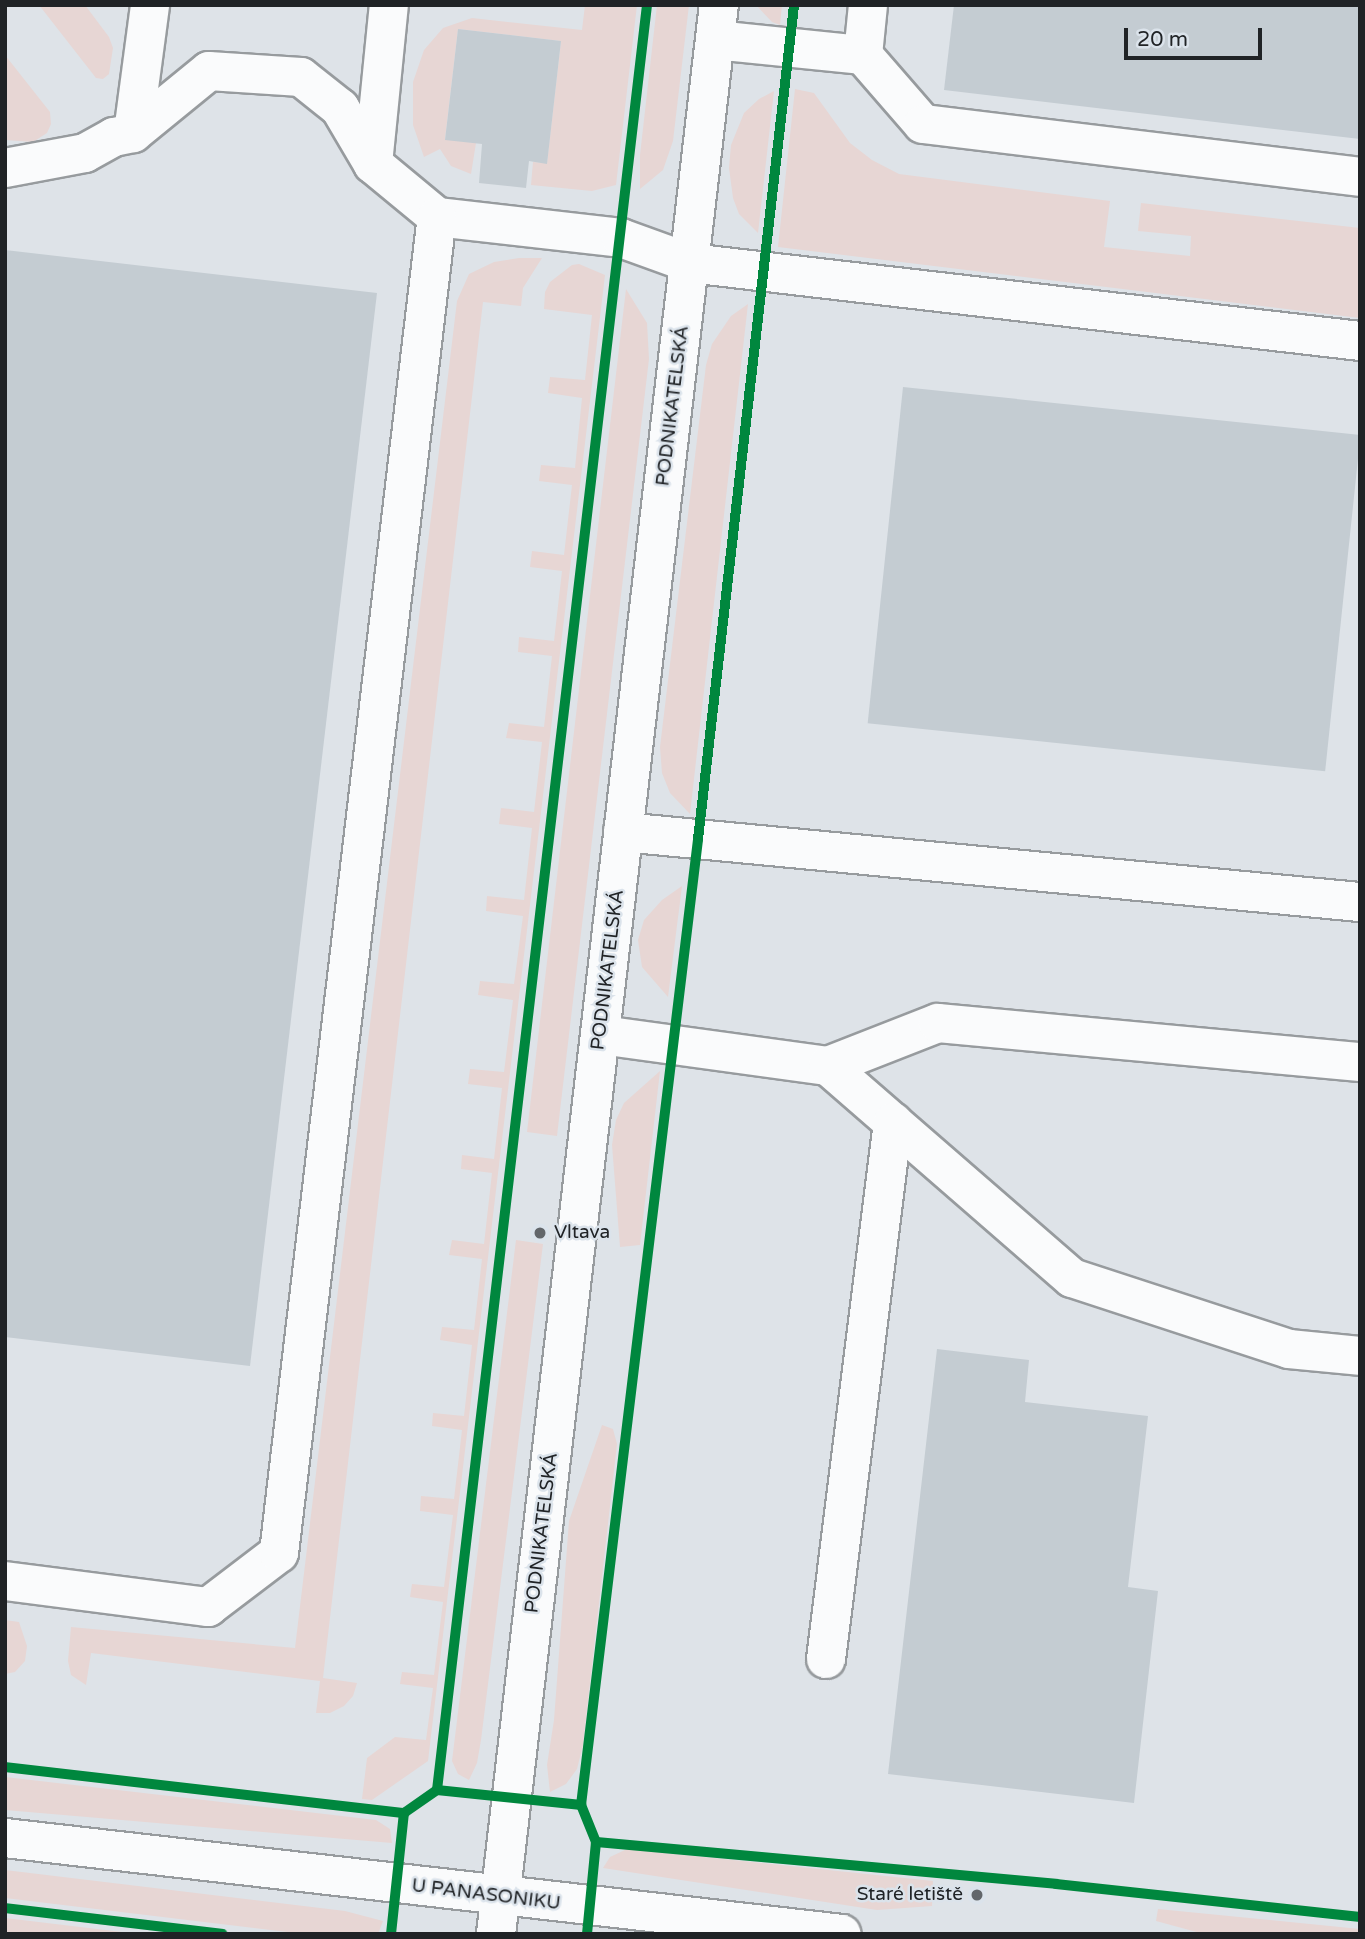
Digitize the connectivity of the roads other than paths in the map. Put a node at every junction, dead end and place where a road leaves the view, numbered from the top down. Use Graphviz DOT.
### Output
graph roads {
  1 [pos="150,5"];
  2 [pos="389,5"];
  3 [pos="868,5"];
  4 [pos="717,22"];
  5 [pos="863,55"];
  6 [pos="134,133"];
  7 [pos="373,164"];
  8 [pos="5,168"];
  9 [pos="1360,177"];
  10 [pos="437,217"];
  11 [pos="690,263"];
  12 [pos="1360,341"];
  13 [pos="624,832"];
  14 [pos="1360,902"];
  15 [pos="600,1035"];
  16 [pos="1360,1062"];
  17 [pos="828,1066"];
  18 [pos="893,1122"];
  19 [pos="1360,1356"];
  20 [pos="5,1581"];
  21 [pos="826,1660"];
  22 [pos="5,1838"];
  23 [pos="500,1896"];
  24 [pos="496,1934"];
  25 [pos="842,1934"];
  1 -- 6 [label="street"];
  2 -- 7 [label="street"];
  3 -- 5 [label="street"];
  4 -- 5 [label="street"];
  4 -- 11 [label="street, PODNIKATELSKÁ"];
  5 -- 9 [label="street"];
  6 -- 7 [label="street"];
  6 -- 8 [label="street"];
  7 -- 10 [label="street"];
  10 -- 11 [label="street"];
  10 -- 20 [label="street"];
  11 -- 12 [label="street"];
  11 -- 13 [label="street, PODNIKATELSKÁ"];
  13 -- 14 [label="street"];
  13 -- 15 [label="street, PODNIKATELSKÁ"];
  15 -- 17 [label="street"];
  15 -- 23 [label="street, PODNIKATELSKÁ"];
  16 -- 17 [label="street"];
  17 -- 18 [label="street"];
  18 -- 19 [label="street"];
  18 -- 21 [label="street"];
  22 -- 23 [label="street, U PANASONIKU"];
  23 -- 24 [label="street, PODNIKATELSKÁ"];
  23 -- 25 [label="street, U PANASONIKU"];
}
